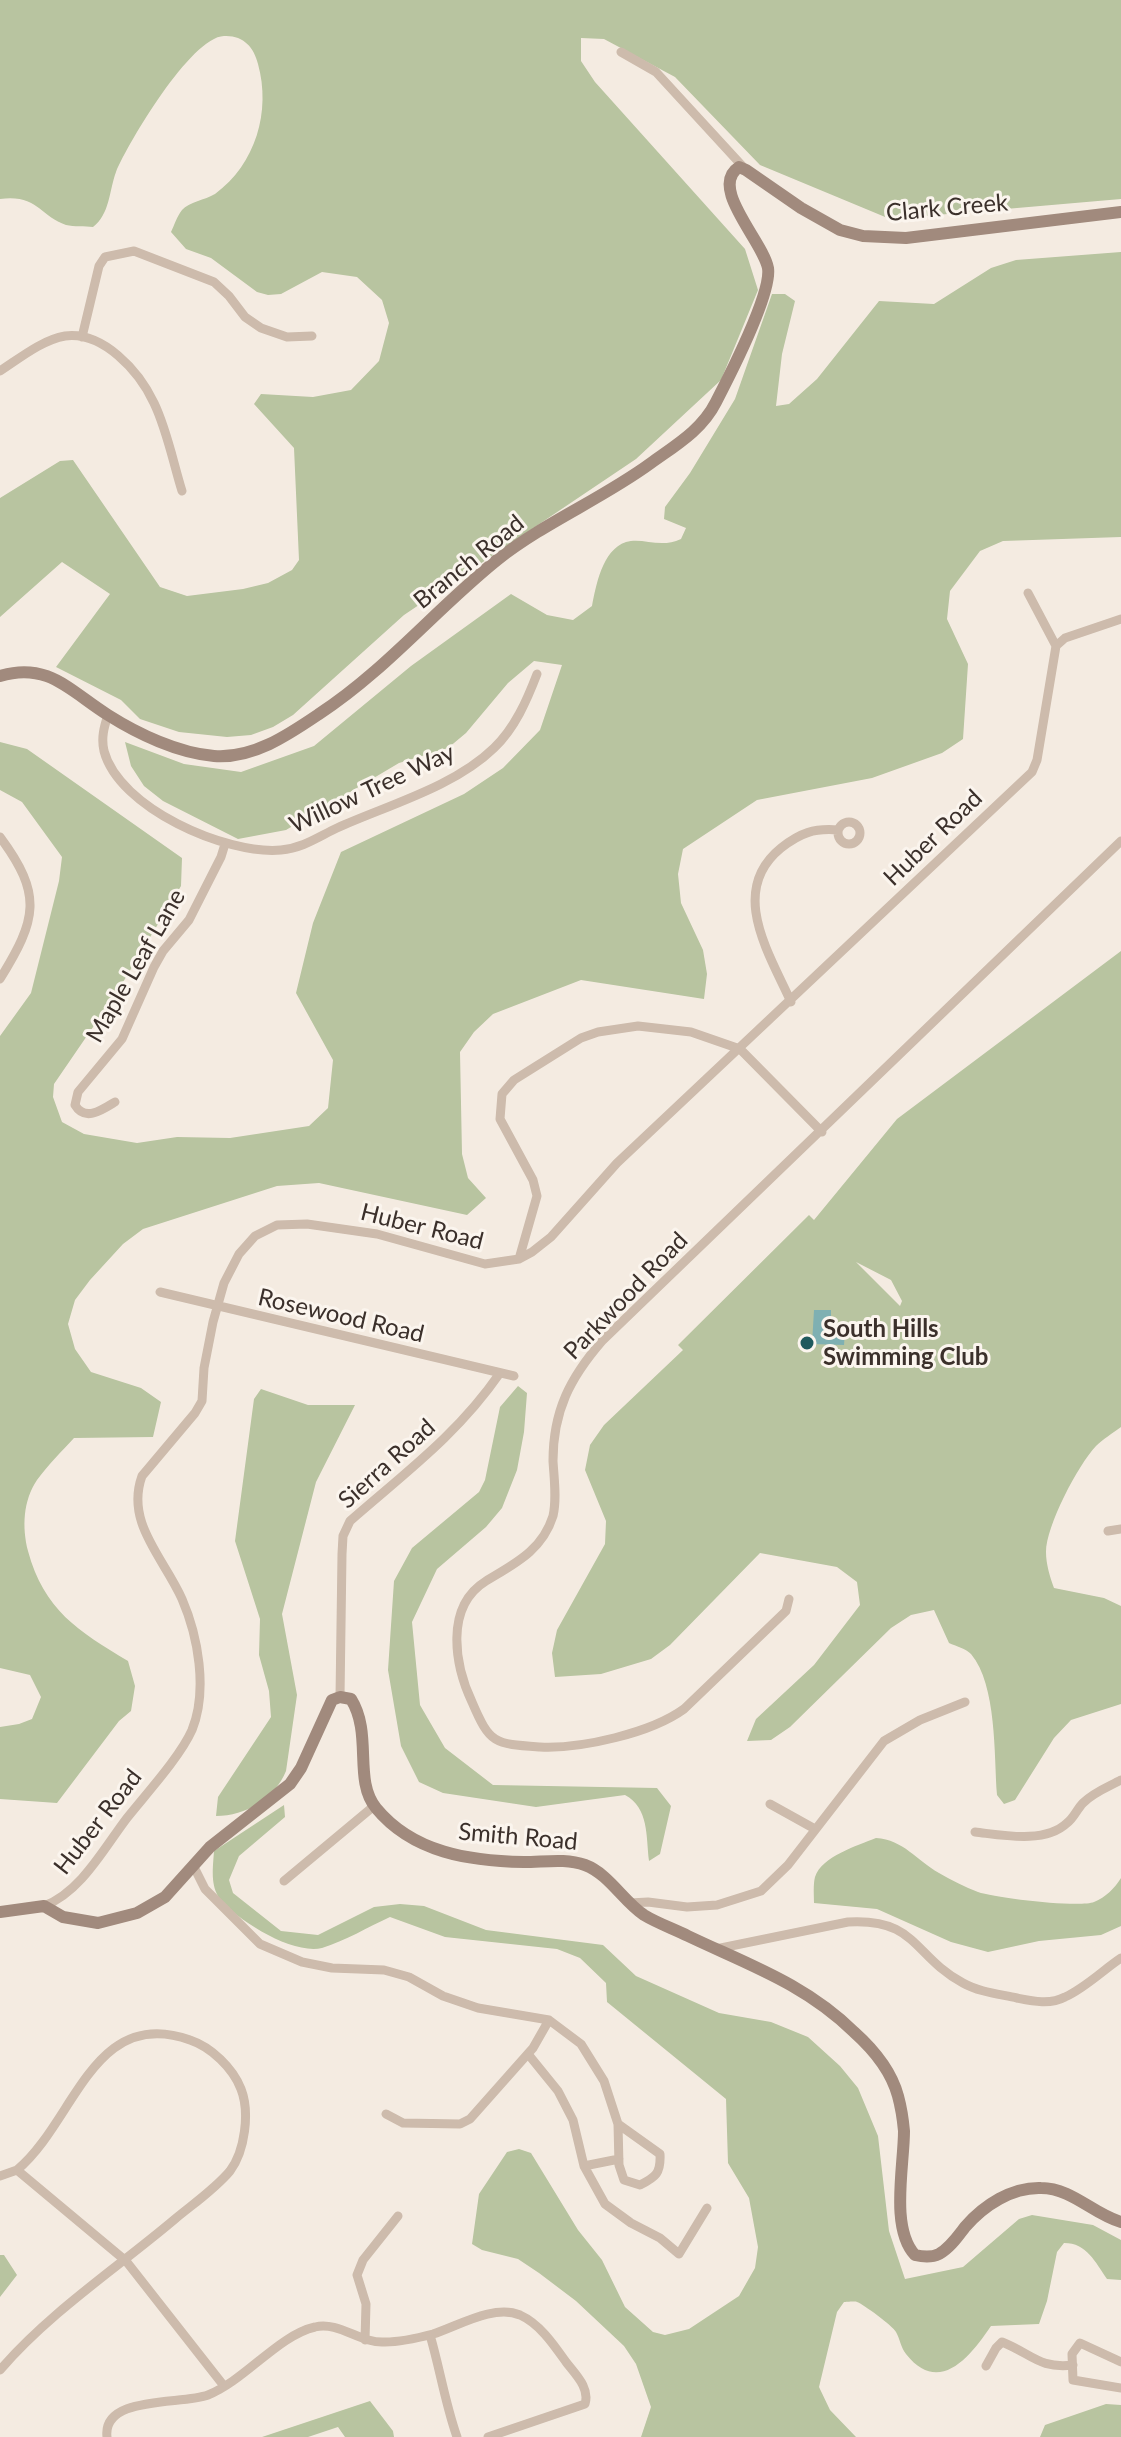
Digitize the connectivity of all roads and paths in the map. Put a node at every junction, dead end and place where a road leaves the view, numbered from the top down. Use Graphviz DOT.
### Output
graph roads {
  1 [pos="621,52"];
  2 [pos="746,170"];
  3 [pos="1121,212"];
  4 [pos="312,336"];
  5 [pos="82,337"];
  6 [pos="0,371"];
  7 [pos="182,491"];
  8 [pos="1028,593"];
  9 [pos="1121,619"];
  10 [pos="1056,646"];
  11 [pos="537,674"];
  12 [pos="0,676"];
  13 [pos="108,715"];
  14 [pos="838,830"];
  15 [pos="0,837"];
  16 [pos="1121,841"];
  17 [pos="225,844"];
  18 [pos="0,979"];
  19 [pos="791,1002"];
  20 [pos="740,1049"];
  21 [pos="115,1102"];
  22 [pos="822,1132"];
  23 [pos="519,1259"];
  24 [pos="160,1292"];
  25 [pos="217,1307"];
  26 [pos="500,1373"];
  27 [pos="514,1376"];
  28 [pos="1121,1529"];
  29 [pos="1108,1531"];
  30 [pos="789,1599"];
  31 [pos="340,1697"];
  32 [pos="965,1702"];
  33 [pos="1121,1780"];
  34 [pos="770,1804"];
  35 [pos="374,1806"];
  36 [pos="815,1829"];
  37 [pos="975,1832"];
  38 [pos="194,1867"];
  39 [pos="284,1881"];
  40 [pos="630,1903"];
  41 [pos="44,1906"];
  42 [pos="0,1912"];
  43 [pos="715,1949"];
  44 [pos="1121,1958"];
  45 [pos="549,2020"];
  46 [pos="528,2054"];
  47 [pos="386,2114"];
  48 [pos="618,2124"];
  49 [pos="619,2159"];
  50 [pos="584,2166"];
  51 [pos="17,2170"];
  52 [pos="0,2176"];
  53 [pos="707,2208"];
  54 [pos="398,2216"];
  55 [pos="1121,2222"];
  56 [pos="126,2261"];
  57 [pos="430,2335"];
  58 [pos="365,2340"];
  59 [pos="1121,2362"];
  60 [pos="1073,2365"];
  61 [pos="986,2366"];
  62 [pos="0,2370"];
  63 [pos="224,2386"];
  64 [pos="1121,2388"];
  65 [pos="107,2437"];
  66 [pos="457,2437"];
  67 [pos="488,2437"];
  1 -- 2 [label="street"];
  2 -- 3 [label="street, Clark Creek"];
  2 -- 13 [label="street, Branch Road"];
  4 -- 5 [label="street"];
  5 -- 6 [label="street"];
  5 -- 7 [label="street"];
  8 -- 10 [label="street"];
  9 -- 10 [label="street"];
  10 -- 19 [label="street, Huber Road"];
  11 -- 17 [label="street, Willow Tree Way"];
  12 -- 13 [label="street, Branch Road"];
  13 -- 17 [label="street, Willow Tree Way"];
  14 -- 19 [label="street"];
  15 -- 18 [label="street"];
  16 -- 22 [label="street, Parkwood Road"];
  17 -- 21 [label="street, Maple Leaf Lane"];
  19 -- 20 [label="street, Huber Road"];
  20 -- 22 [label="street"];
  20 -- 23 [label="street, Huber Road"];
  20 -- 23 [label="street"];
  22 -- 30 [label="street, Parkwood Road"];
  23 -- 25 [label="street, Huber Road"];
  24 -- 25 [label="street, Rosewood Road"];
  25 -- 26 [label="street, Rosewood Road"];
  25 -- 41 [label="street, Huber Road"];
  26 -- 27 [label="street, Rosewood Road"];
  26 -- 31 [label="street, Sierra Road"];
  28 -- 29 [label="street"];
  31 -- 35 [label="street"];
  31 -- 38 [label="street"];
  32 -- 36 [label="street"];
  33 -- 37 [label="street"];
  34 -- 36 [label="street"];
  35 -- 39 [label="street"];
  35 -- 40 [label="street, Smith Road"];
  36 -- 40 [label="street"];
  38 -- 41 [label="street"];
  38 -- 45 [label="street"];
  40 -- 43 [label="street, Smith Road"];
  41 -- 42 [label="street"];
  43 -- 44 [label="street"];
  43 -- 55 [label="street, Smith Road"];
  45 -- 46 [label="street"];
  45 -- 48 [label="street"];
  46 -- 47 [label="street"];
  46 -- 50 [label="street"];
  48 -- 49 [label="street"];
  48 -- 49 [label="street"];
  49 -- 50 [label="street"];
  50 -- 53 [label="street"];
  51 -- 52 [label="street"];
  51 -- 56 [label="street"];
  51 -- 56 [label="street"];
  54 -- 58 [label="street"];
  56 -- 62 [label="street"];
  56 -- 63 [label="street"];
  57 -- 58 [label="street"];
  57 -- 66 [label="street"];
  57 -- 67 [label="street"];
  58 -- 63 [label="street"];
  59 -- 60 [label="street"];
  60 -- 61 [label="street"];
  60 -- 64 [label="street"];
  63 -- 65 [label="street"];
}
